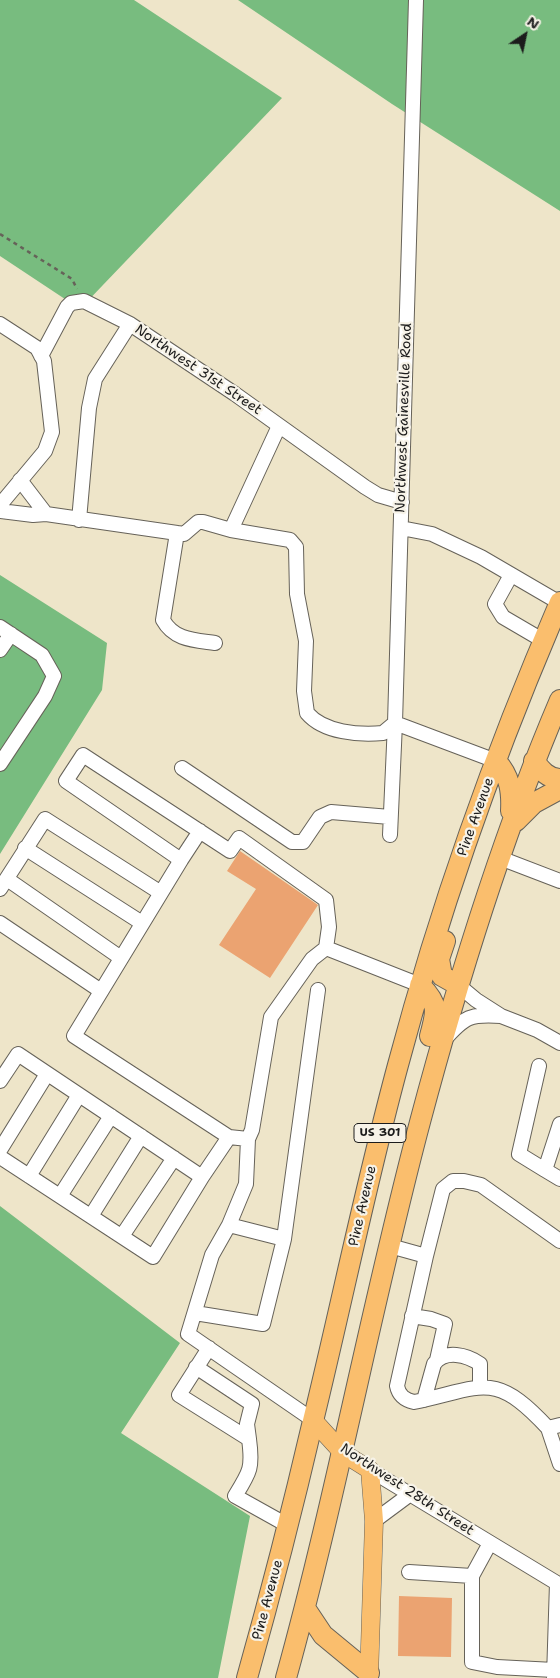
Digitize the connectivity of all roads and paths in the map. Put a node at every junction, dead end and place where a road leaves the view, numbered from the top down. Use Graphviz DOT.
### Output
graph roads {
  1 [pos="416,0"];
  2 [pos="0,234"];
  3 [pos="84,301"];
  4 [pos="0,324"];
  5 [pos="130,324"];
  6 [pos="41,356"];
  7 [pos="279,426"];
  8 [pos="20,480"];
  9 [pos="402,502"];
  10 [pos="0,505"];
  11 [pos="0,511"];
  12 [pos="46,514"];
  13 [pos="79,520"];
  14 [pos="401,528"];
  15 [pos="231,530"];
  16 [pos="177,533"];
  17 [pos="511,574"];
  18 [pos="560,603"];
  19 [pos="5,630"];
  20 [pos="544,641"];
  21 [pos="215,643"];
  22 [pos="0,650"];
  23 [pos="560,700"];
  24 [pos="395,723"];
  25 [pos="496,761"];
  26 [pos="534,761"];
  27 [pos="0,764"];
  28 [pos="182,768"];
  29 [pos="560,779"];
  30 [pos="560,789"];
  31 [pos="390,817"];
  32 [pos="510,828"];
  33 [pos="200,831"];
  34 [pos="390,835"];
  35 [pos="26,848"];
  36 [pos="462,854"];
  37 [pos="500,858"];
  38 [pos="181,860"];
  39 [pos="560,881"];
  40 [pos="3,884"];
  41 [pos="161,894"];
  42 [pos="142,923"];
  43 [pos="0,924"];
  44 [pos="326,948"];
  45 [pos="121,958"];
  46 [pos="420,984"];
  47 [pos="458,985"];
  48 [pos="318,990"];
  49 [pos="101,991"];
  50 [pos="501,1016"];
  51 [pos="442,1042"];
  52 [pos="560,1043"];
  53 [pos="539,1066"];
  54 [pos="47,1074"];
  55 [pos="0,1081"];
  56 [pos="79,1095"];
  57 [pos="111,1116"];
  58 [pos="560,1124"];
  59 [pos="141,1136"];
  60 [pos="229,1137"];
  61 [pos="248,1139"];
  62 [pos="0,1150"];
  63 [pos="0,1157"];
  64 [pos="174,1158"];
  65 [pos="545,1170"];
  66 [pos="29,1176"];
  67 [pos="202,1177"];
  68 [pos="560,1180"];
  69 [pos="404,1188"];
  70 [pos="60,1196"];
  71 [pos="91,1216"];
  72 [pos="229,1225"];
  73 [pos="122,1236"];
  74 [pos="284,1239"];
  75 [pos="560,1241"];
  76 [pos="390,1246"];
  77 [pos="426,1256"];
  78 [pos="195,1313"];
  79 [pos="412,1316"];
  80 [pos="208,1348"];
  81 [pos="437,1360"];
  82 [pos="196,1367"];
  83 [pos="264,1386"];
  84 [pos="480,1387"];
  85 [pos="424,1400"];
  86 [pos="252,1404"];
  87 [pos="314,1420"];
  88 [pos="554,1427"];
  89 [pos="249,1439"];
  90 [pos="343,1453"];
  91 [pos="560,1464"];
  92 [pos="370,1470"];
  93 [pos="409,1495"];
  94 [pos="374,1521"];
  95 [pos="287,1526"];
  96 [pos="490,1543"];
  97 [pos="409,1572"];
  98 [pos="472,1576"];
  99 [pos="558,1584"];
  100 [pos="305,1608"];
  101 [pos="554,1674"];
  102 [pos="369,1675"];
  103 [pos="248,1678"];
  104 [pos="286,1678"];
  1 -- 9 [label="street, Northwest Gainesville Road"];
  2 -- 3 [label="path"];
  3 -- 5 [label="street, Northwest 31st Street"];
  3 -- 6 [label="street"];
  4 -- 6 [label="street"];
  5 -- 7 [label="street, Northwest 31st Street"];
  5 -- 13 [label="street"];
  6 -- 8 [label="street"];
  7 -- 9 [label="street, Northwest 31st Street"];
  7 -- 15 [label="street"];
  8 -- 10 [label="street"];
  8 -- 12 [label="street"];
  9 -- 14 [label="street, Northwest Gainesville Road"];
  11 -- 12 [label="street"];
  12 -- 13 [label="street"];
  13 -- 16 [label="street"];
  14 -- 17 [label="street"];
  14 -- 24 [label="street, Northwest Gainesville Road"];
  15 -- 16 [label="street"];
  15 -- 24 [label="street"];
  16 -- 21 [label="street"];
  17 -- 18 [label="street"];
  17 -- 20 [label="street"];
  18 -- 20 [label="highway, Pine Avenue / US 301"];
  19 -- 22 [label="street"];
  19 -- 27 [label="street"];
  20 -- 25 [label="highway, Pine Avenue / US 301"];
  23 -- 26 [label="highway, US 301"];
  24 -- 25 [label="street"];
  24 -- 31 [label="street, Northwest Gainesville Road"];
  25 -- 32 [label="highway"];
  25 -- 36 [label="highway, Pine Avenue / US 301"];
  26 -- 29 [label="highway"];
  26 -- 32 [label="highway, US 301"];
  28 -- 31 [label="street"];
  30 -- 32 [label="highway"];
  31 -- 34 [label="street, Northwest Gainesville Road"];
  32 -- 37 [label="highway, US 301"];
  33 -- 38 [label="street"];
  33 -- 38 [label="street"];
  33 -- 44 [label="street"];
  35 -- 40 [label="street"];
  35 -- 41 [label="street"];
  35 -- 42 [label="street"];
  36 -- 46 [label="highway, Pine Avenue / US 301"];
  36 -- 47 [label="highway"];
  37 -- 39 [label="street"];
  37 -- 47 [label="highway, US 301"];
  38 -- 41 [label="street"];
  40 -- 45 [label="street"];
  41 -- 42 [label="street"];
  42 -- 45 [label="street"];
  43 -- 49 [label="street"];
  44 -- 46 [label="street"];
  44 -- 61 [label="street"];
  45 -- 49 [label="street"];
  46 -- 69 [label="highway"];
  46 -- 87 [label="highway, Pine Avenue / US 301"];
  47 -- 50 [label="street"];
  47 -- 51 [label="highway, US 301"];
  48 -- 74 [label="street"];
  49 -- 60 [label="street"];
  50 -- 51 [label="street"];
  50 -- 52 [label="street"];
  51 -- 69 [label="highway, US 301"];
  53 -- 65 [label="street"];
  54 -- 55 [label="street"];
  54 -- 56 [label="street"];
  54 -- 62 [label="street"];
  56 -- 57 [label="street"];
  56 -- 66 [label="street"];
  57 -- 59 [label="street"];
  57 -- 70 [label="street"];
  58 -- 65 [label="street"];
  59 -- 64 [label="street"];
  59 -- 71 [label="street"];
  60 -- 61 [label="street"];
  60 -- 67 [label="street"];
  61 -- 72 [label="street"];
  63 -- 66 [label="street"];
  64 -- 67 [label="street"];
  64 -- 73 [label="street"];
  65 -- 68 [label="street"];
  66 -- 70 [label="street"];
  67 -- 73 [label="street"];
  69 -- 76 [label="highway, US 301"];
  70 -- 71 [label="street"];
  71 -- 73 [label="street"];
  72 -- 74 [label="street"];
  72 -- 78 [label="street"];
  74 -- 78 [label="street"];
  75 -- 77 [label="street"];
  76 -- 77 [label="street"];
  76 -- 90 [label="highway, US 301"];
  77 -- 79 [label="street"];
  78 -- 80 [label="street, Northwest 28th Street"];
  79 -- 81 [label="street"];
  79 -- 85 [label="street"];
  80 -- 82 [label="street"];
  80 -- 83 [label="street, Northwest 28th Street"];
  81 -- 84 [label="street"];
  81 -- 85 [label="street"];
  82 -- 86 [label="street"];
  82 -- 89 [label="street"];
  83 -- 86 [label="street"];
  83 -- 87 [label="street, Northwest 28th Street"];
  84 -- 85 [label="street"];
  84 -- 88 [label="street"];
  86 -- 89 [label="street"];
  87 -- 90 [label="main road, Northwest 28th Street"];
  87 -- 95 [label="highway, Pine Avenue / US 301"];
  88 -- 91 [label="street"];
  89 -- 95 [label="street"];
  90 -- 92 [label="main road, Northwest 28th Street"];
  90 -- 100 [label="highway, US 301"];
  92 -- 93 [label="street, Northwest 28th Street"];
  92 -- 94 [label="main road"];
  93 -- 94 [label="street"];
  93 -- 96 [label="street, Northwest 28th Street"];
  94 -- 102 [label="main road"];
  95 -- 103 [label="highway, Pine Avenue / US 301"];
  96 -- 98 [label="street"];
  96 -- 99 [label="street, Northwest 28th Street"];
  97 -- 98 [label="street"];
  98 -- 101 [label="street"];
  99 -- 101 [label="street"];
  100 -- 102 [label="highway"];
  100 -- 104 [label="highway, US 301"];
}
